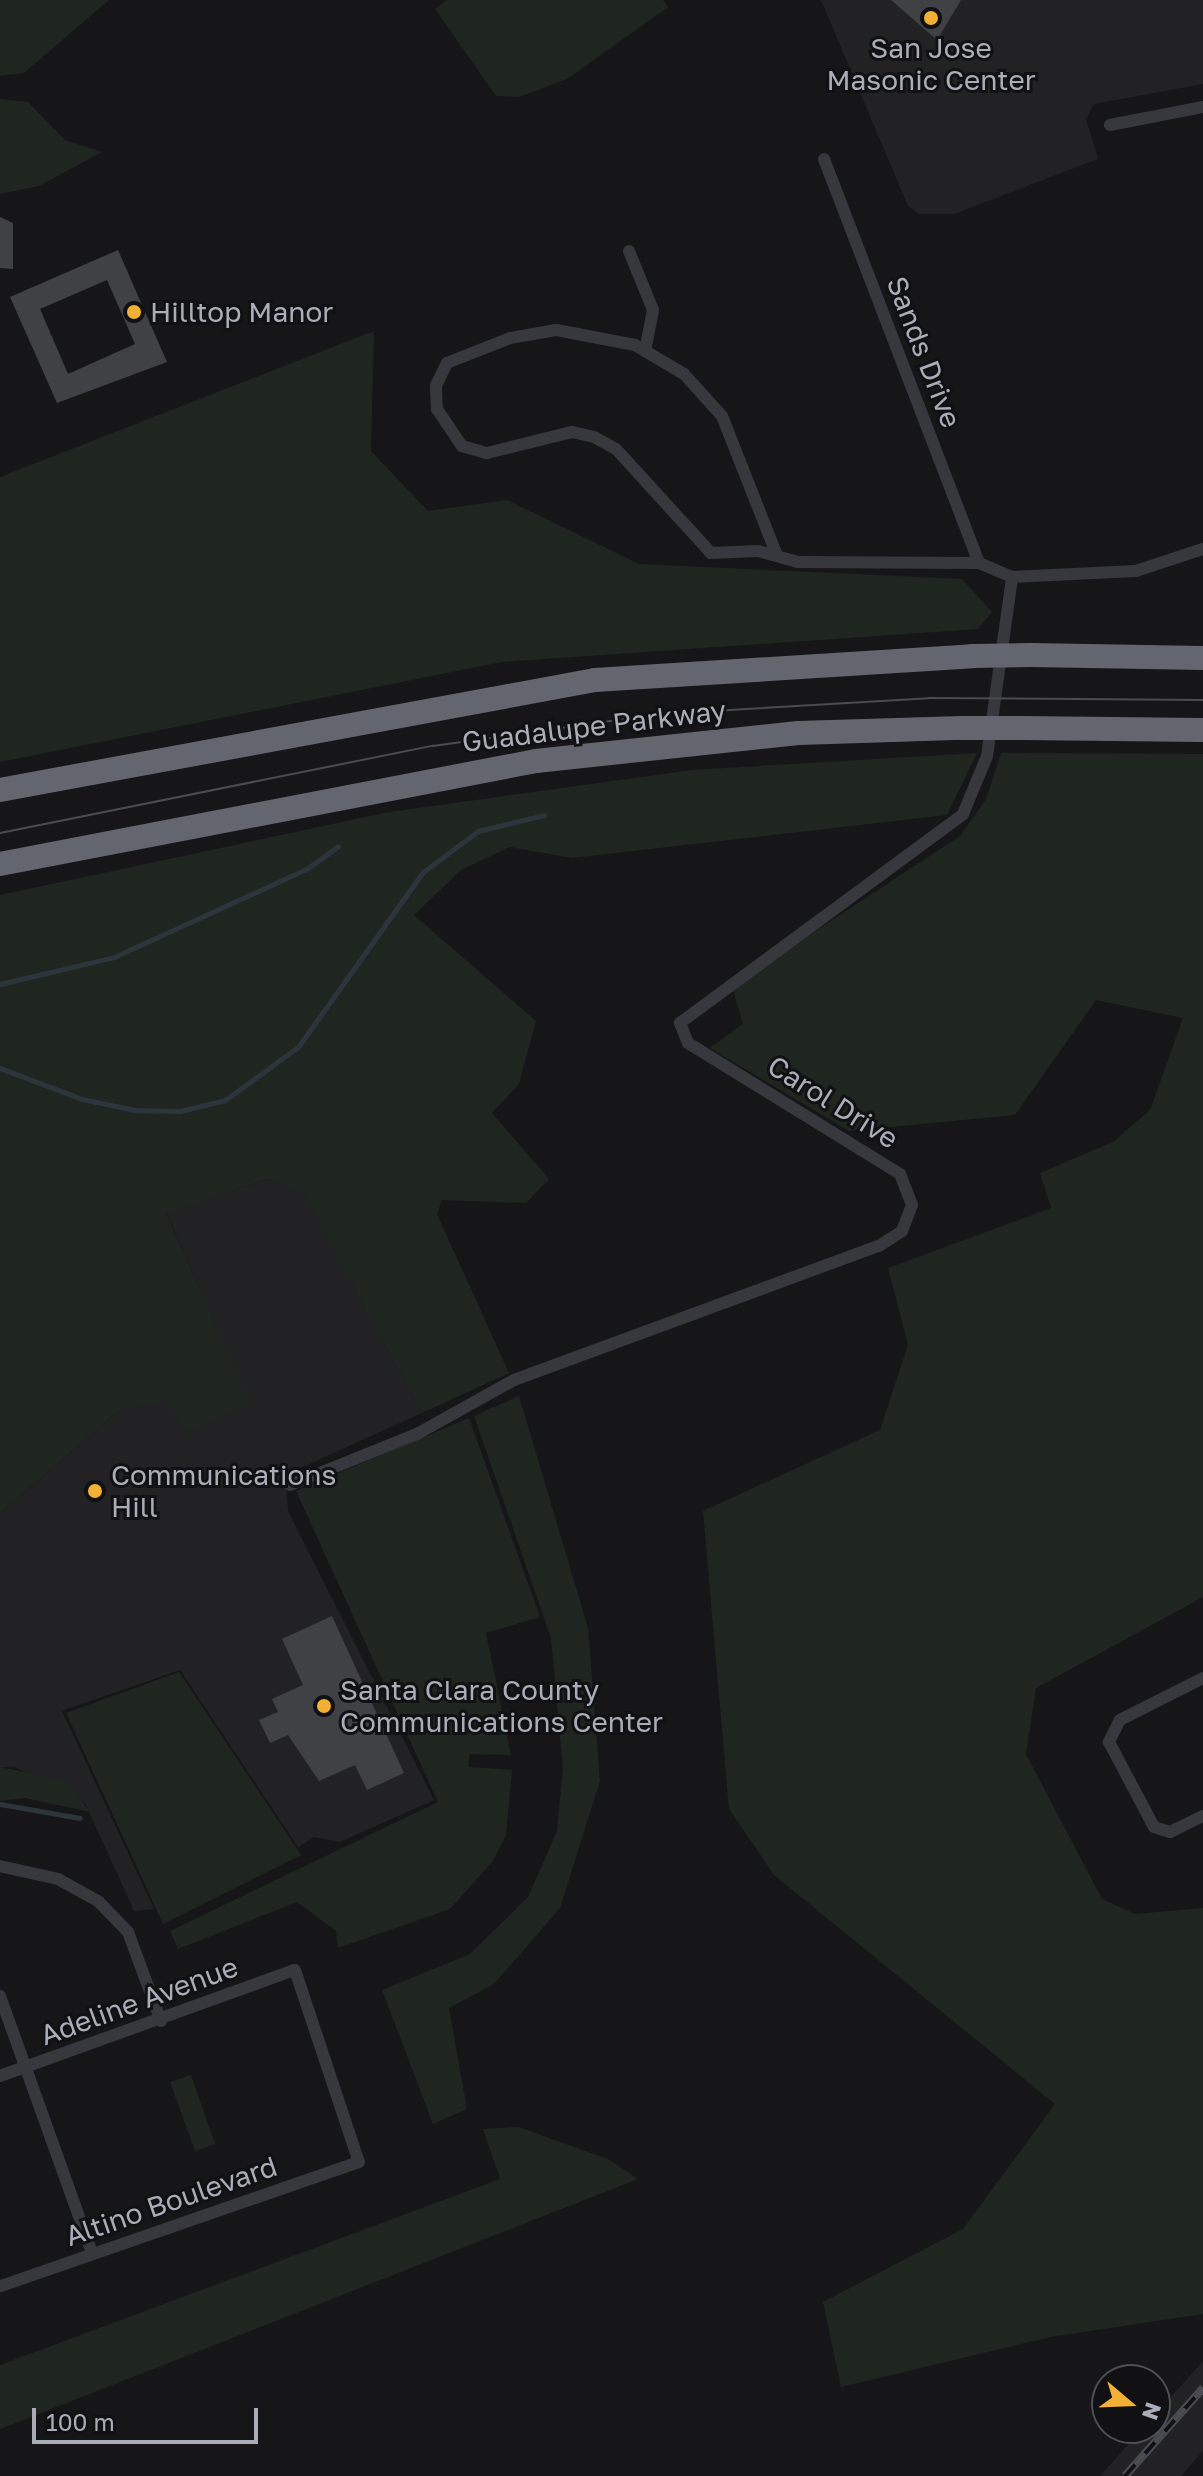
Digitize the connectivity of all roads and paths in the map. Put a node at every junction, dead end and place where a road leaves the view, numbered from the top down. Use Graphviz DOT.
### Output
graph roads {
  1 [pos="1203,107"];
  2 [pos="1110,125"];
  3 [pos="824,159"];
  4 [pos="629,251"];
  5 [pos="645,351"];
  6 [pos="1203,549"];
  7 [pos="776,553"];
  8 [pos="979,563"];
  9 [pos="1012,577"];
  10 [pos="1203,658"];
  11 [pos="1203,730"];
  12 [pos="0,790"];
  13 [pos="0,864"];
  14 [pos="290,1485"];
  15 [pos="1203,1678"];
  16 [pos="1203,1816"];
  17 [pos="0,1866"];
  18 [pos="0,1996"];
  19 [pos="161,2021"];
  20 [pos="27,2068"];
  21 [pos="0,2076"];
  22 [pos="359,2162"];
  23 [pos="92,2253"];
  24 [pos="0,2286"];
  1 -- 2 [label="street"];
  3 -- 8 [label="street, Sands Drive"];
  4 -- 5 [label="street"];
  5 -- 7 [label="street"];
  5 -- 7 [label="street"];
  6 -- 9 [label="street"];
  7 -- 8 [label="street"];
  8 -- 9 [label="street"];
  9 -- 14 [label="street, Carol Drive"];
  10 -- 12 [label="highway, Guadalupe Parkway, bridge"];
  11 -- 13 [label="highway, Guadalupe Parkway, bridge"];
  15 -- 16 [label="street"];
  17 -- 19 [label="street"];
  18 -- 20 [label="street"];
  19 -- 20 [label="street, Adeline Avenue"];
  19 -- 22 [label="street, Adeline Avenue"];
  20 -- 21 [label="street, Adeline Avenue"];
  20 -- 23 [label="street"];
  22 -- 23 [label="street, Altino Boulevard"];
  23 -- 24 [label="street, Altino Boulevard"];
}
